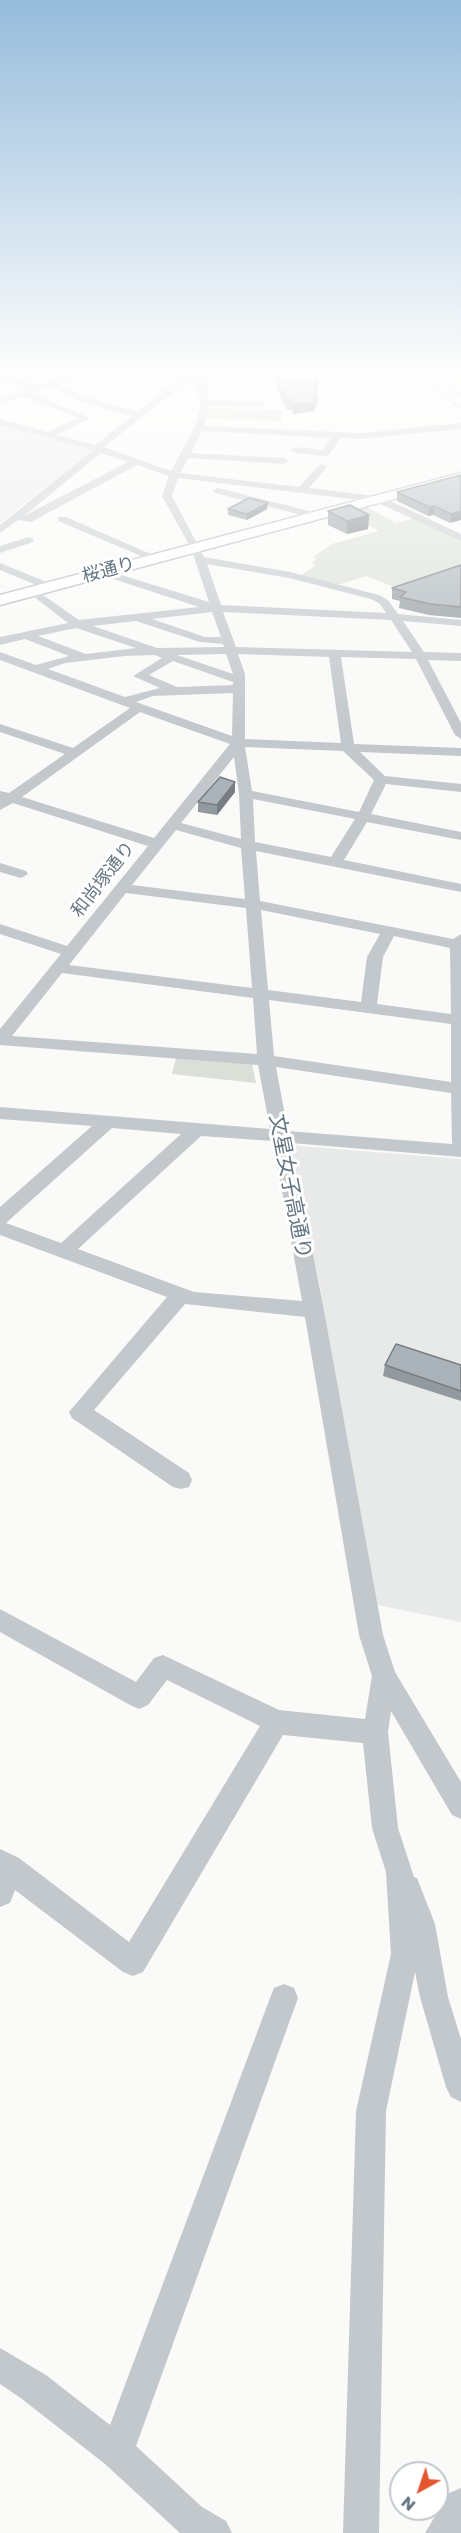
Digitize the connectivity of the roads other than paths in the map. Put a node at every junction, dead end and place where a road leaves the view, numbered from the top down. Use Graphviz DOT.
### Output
graph roads {
  1 [pos="51,490"];
  2 [pos="83,490"];
  3 [pos="169,490"];
  4 [pos="213,490"];
  5 [pos="298,490"];
  6 [pos="411,490"];
  7 [pos="301,491"];
  8 [pos="378,499"];
  9 [pos="317,516"];
  10 [pos="18,517"];
  11 [pos="62,519"];
  12 [pos="0,530"];
  13 [pos="461,538"];
  14 [pos="30,540"];
  15 [pos="0,550"];
  16 [pos="197,554"];
  17 [pos="157,559"];
  18 [pos="3,570"];
  19 [pos="105,573"];
  20 [pos="50,587"];
  21 [pos="33,591"];
  22 [pos="387,591"];
  23 [pos="375,597"];
  24 [pos="0,600"];
  25 [pos="217,608"];
  26 [pos="136,617"];
  27 [pos="394,617"];
  28 [pos="461,623"];
  29 [pos="76,624"];
  30 [pos="25,635"];
  31 [pos="0,641"];
  32 [pos="229,646"];
  33 [pos="155,651"];
  34 [pos="334,654"];
  35 [pos="420,656"];
  36 [pos="84,657"];
  37 [pos="172,657"];
  38 [pos="461,657"];
  39 [pos="2,658"];
  40 [pos="37,669"];
  41 [pos="239,684"];
  42 [pos="179,691"];
  43 [pos="126,701"];
  44 [pos="140,706"];
  45 [pos="0,728"];
  46 [pos="461,735"];
  47 [pos="238,743"];
  48 [pos="348,749"];
  49 [pos="73,752"];
  50 [pos="461,752"];
  51 [pos="381,780"];
  52 [pos="461,788"];
  53 [pos="246,794"];
  54 [pos="4,799"];
  55 [pos="363,817"];
  56 [pos="172,825"];
  57 [pos="461,836"];
  58 [pos="157,844"];
  59 [pos="248,845"];
  60 [pos="334,862"];
  61 [pos="0,867"];
  62 [pos="21,874"];
  63 [pos="122,888"];
  64 [pos="461,888"];
  65 [pos="253,904"];
  66 [pos="0,929"];
  67 [pos="389,931"];
  68 [pos="460,943"];
  69 [pos="72,952"];
  70 [pos="59,968"];
  71 [pos="260,994"];
  72 [pos="368,1008"];
  73 [pos="460,1020"];
  74 [pos="0,1040"];
  75 [pos="266,1060"];
  76 [pos="460,1089"];
  77 [pos="0,1113"];
  78 [pos="107,1123"];
  79 [pos="195,1131"];
  80 [pos="280,1138"];
  81 [pos="0,1218"];
  82 [pos="0,1228"];
  83 [pos="64,1251"];
  84 [pos="181,1294"];
  85 [pos="314,1310"];
  86 [pos="182,1480"];
  87 [pos="0,1620"];
  88 [pos="384,1676"];
  89 [pos="277,1722"];
  90 [pos="375,1732"];
  91 [pos="454,1782"];
  92 [pos="461,1806"];
  93 [pos="400,1872"];
  94 [pos="3,1874"];
  95 [pos="284,1998"];
  96 [pos="461,2087"];
  97 [pos="0,2365"];
  98 [pos="117,2452"];
  99 [pos="461,2505"];
  100 [pos="214,2533"];
  101 [pos="361,2533"];
  102 [pos="443,2533"];
  1 -- 10 [label="street"];
  2 -- 10 [label="street"];
  3 -- 16 [label="street, 文星女子高通り"];
  4 -- 9 [label="street"];
  5 -- 7 [label="street"];
  6 -- 8 [label="highway, 桜通り"];
  7 -- 8 [label="street"];
  8 -- 9 [label="highway, 桜通り"];
  8 -- 13 [label="street"];
  9 -- 16 [label="highway, 桜通り"];
  10 -- 12 [label="street"];
  11 -- 17 [label="street"];
  14 -- 15 [label="street"];
  16 -- 17 [label="highway, 桜通り"];
  16 -- 23 [label="street"];
  16 -- 25 [label="street, 文星女子高通り"];
  17 -- 19 [label="highway, 桜通り"];
  18 -- 20 [label="street"];
  19 -- 20 [label="highway, 桜通り"];
  19 -- 25 [label="street"];
  20 -- 21 [label="highway, 桜通り"];
  21 -- 24 [label="highway, 桜通り"];
  21 -- 29 [label="street"];
  22 -- 23 [label="street"];
  23 -- 27 [label="street"];
  25 -- 26 [label="street"];
  25 -- 27 [label="street"];
  25 -- 32 [label="street, 文星女子高通り"];
  26 -- 29 [label="street"];
  26 -- 32 [label="street"];
  27 -- 28 [label="street"];
  27 -- 35 [label="street"];
  29 -- 30 [label="street"];
  29 -- 33 [label="street"];
  30 -- 31 [label="street"];
  30 -- 36 [label="street"];
  32 -- 33 [label="street"];
  32 -- 34 [label="street"];
  32 -- 41 [label="street, 文星女子高通り"];
  33 -- 36 [label="street"];
  33 -- 37 [label="street"];
  34 -- 35 [label="street"];
  34 -- 48 [label="street"];
  35 -- 38 [label="street"];
  35 -- 46 [label="street"];
  36 -- 40 [label="street"];
  37 -- 41 [label="street"];
  37 -- 42 [label="street"];
  39 -- 40 [label="street"];
  40 -- 43 [label="street"];
  41 -- 42 [label="street"];
  41 -- 47 [label="street, 文星女子高通り"];
  42 -- 43 [label="street"];
  43 -- 44 [label="street"];
  44 -- 47 [label="street"];
  44 -- 49 [label="street"];
  45 -- 49 [label="street"];
  47 -- 48 [label="street"];
  47 -- 53 [label="street, 文星女子高通り"];
  47 -- 56 [label="street, 和尚塚通り"];
  48 -- 50 [label="street"];
  48 -- 51 [label="street"];
  49 -- 54 [label="street"];
  51 -- 52 [label="street"];
  51 -- 55 [label="street"];
  53 -- 55 [label="street"];
  53 -- 59 [label="street, 文星女子高通り"];
  54 -- 58 [label="street"];
  55 -- 57 [label="street"];
  55 -- 60 [label="street"];
  56 -- 58 [label="street, 和尚塚通り"];
  56 -- 59 [label="street"];
  58 -- 63 [label="street, 和尚塚通り"];
  59 -- 60 [label="street"];
  59 -- 65 [label="street, 文星女子高通り"];
  60 -- 64 [label="street"];
  61 -- 62 [label="street"];
  63 -- 65 [label="street"];
  63 -- 69 [label="street, 和尚塚通り"];
  65 -- 67 [label="street"];
  65 -- 71 [label="street, 文星女子高通り"];
  66 -- 69 [label="street"];
  67 -- 68 [label="street"];
  67 -- 72 [label="street"];
  68 -- 73 [label="street"];
  69 -- 70 [label="street, 和尚塚通り"];
  70 -- 71 [label="street"];
  70 -- 74 [label="street, 和尚塚通り"];
  71 -- 72 [label="street"];
  71 -- 75 [label="street, 文星女子高通り"];
  72 -- 73 [label="street"];
  73 -- 76 [label="street"];
  74 -- 75 [label="street"];
  75 -- 76 [label="street"];
  75 -- 80 [label="street, 文星女子高通り"];
  76 -- 80 [label="street"];
  77 -- 78 [label="street"];
  78 -- 79 [label="street"];
  78 -- 81 [label="street"];
  79 -- 80 [label="street"];
  79 -- 83 [label="street"];
  80 -- 85 [label="street, 文星女子高通り"];
  82 -- 83 [label="street"];
  83 -- 84 [label="street"];
  84 -- 85 [label="street"];
  84 -- 86 [label="street"];
  85 -- 88 [label="street, 文星女子高通り"];
  87 -- 89 [label="street"];
  88 -- 90 [label="street"];
  88 -- 91 [label="street, 文星女子高通り"];
  89 -- 90 [label="street"];
  89 -- 94 [label="street"];
  90 -- 93 [label="street"];
  91 -- 92 [label="street, 文星女子高通り"];
  93 -- 96 [label="street"];
  93 -- 101 [label="street"];
  95 -- 98 [label="street"];
  97 -- 98 [label="street"];
  98 -- 100 [label="street"];
  99 -- 102 [label="street"];
}
